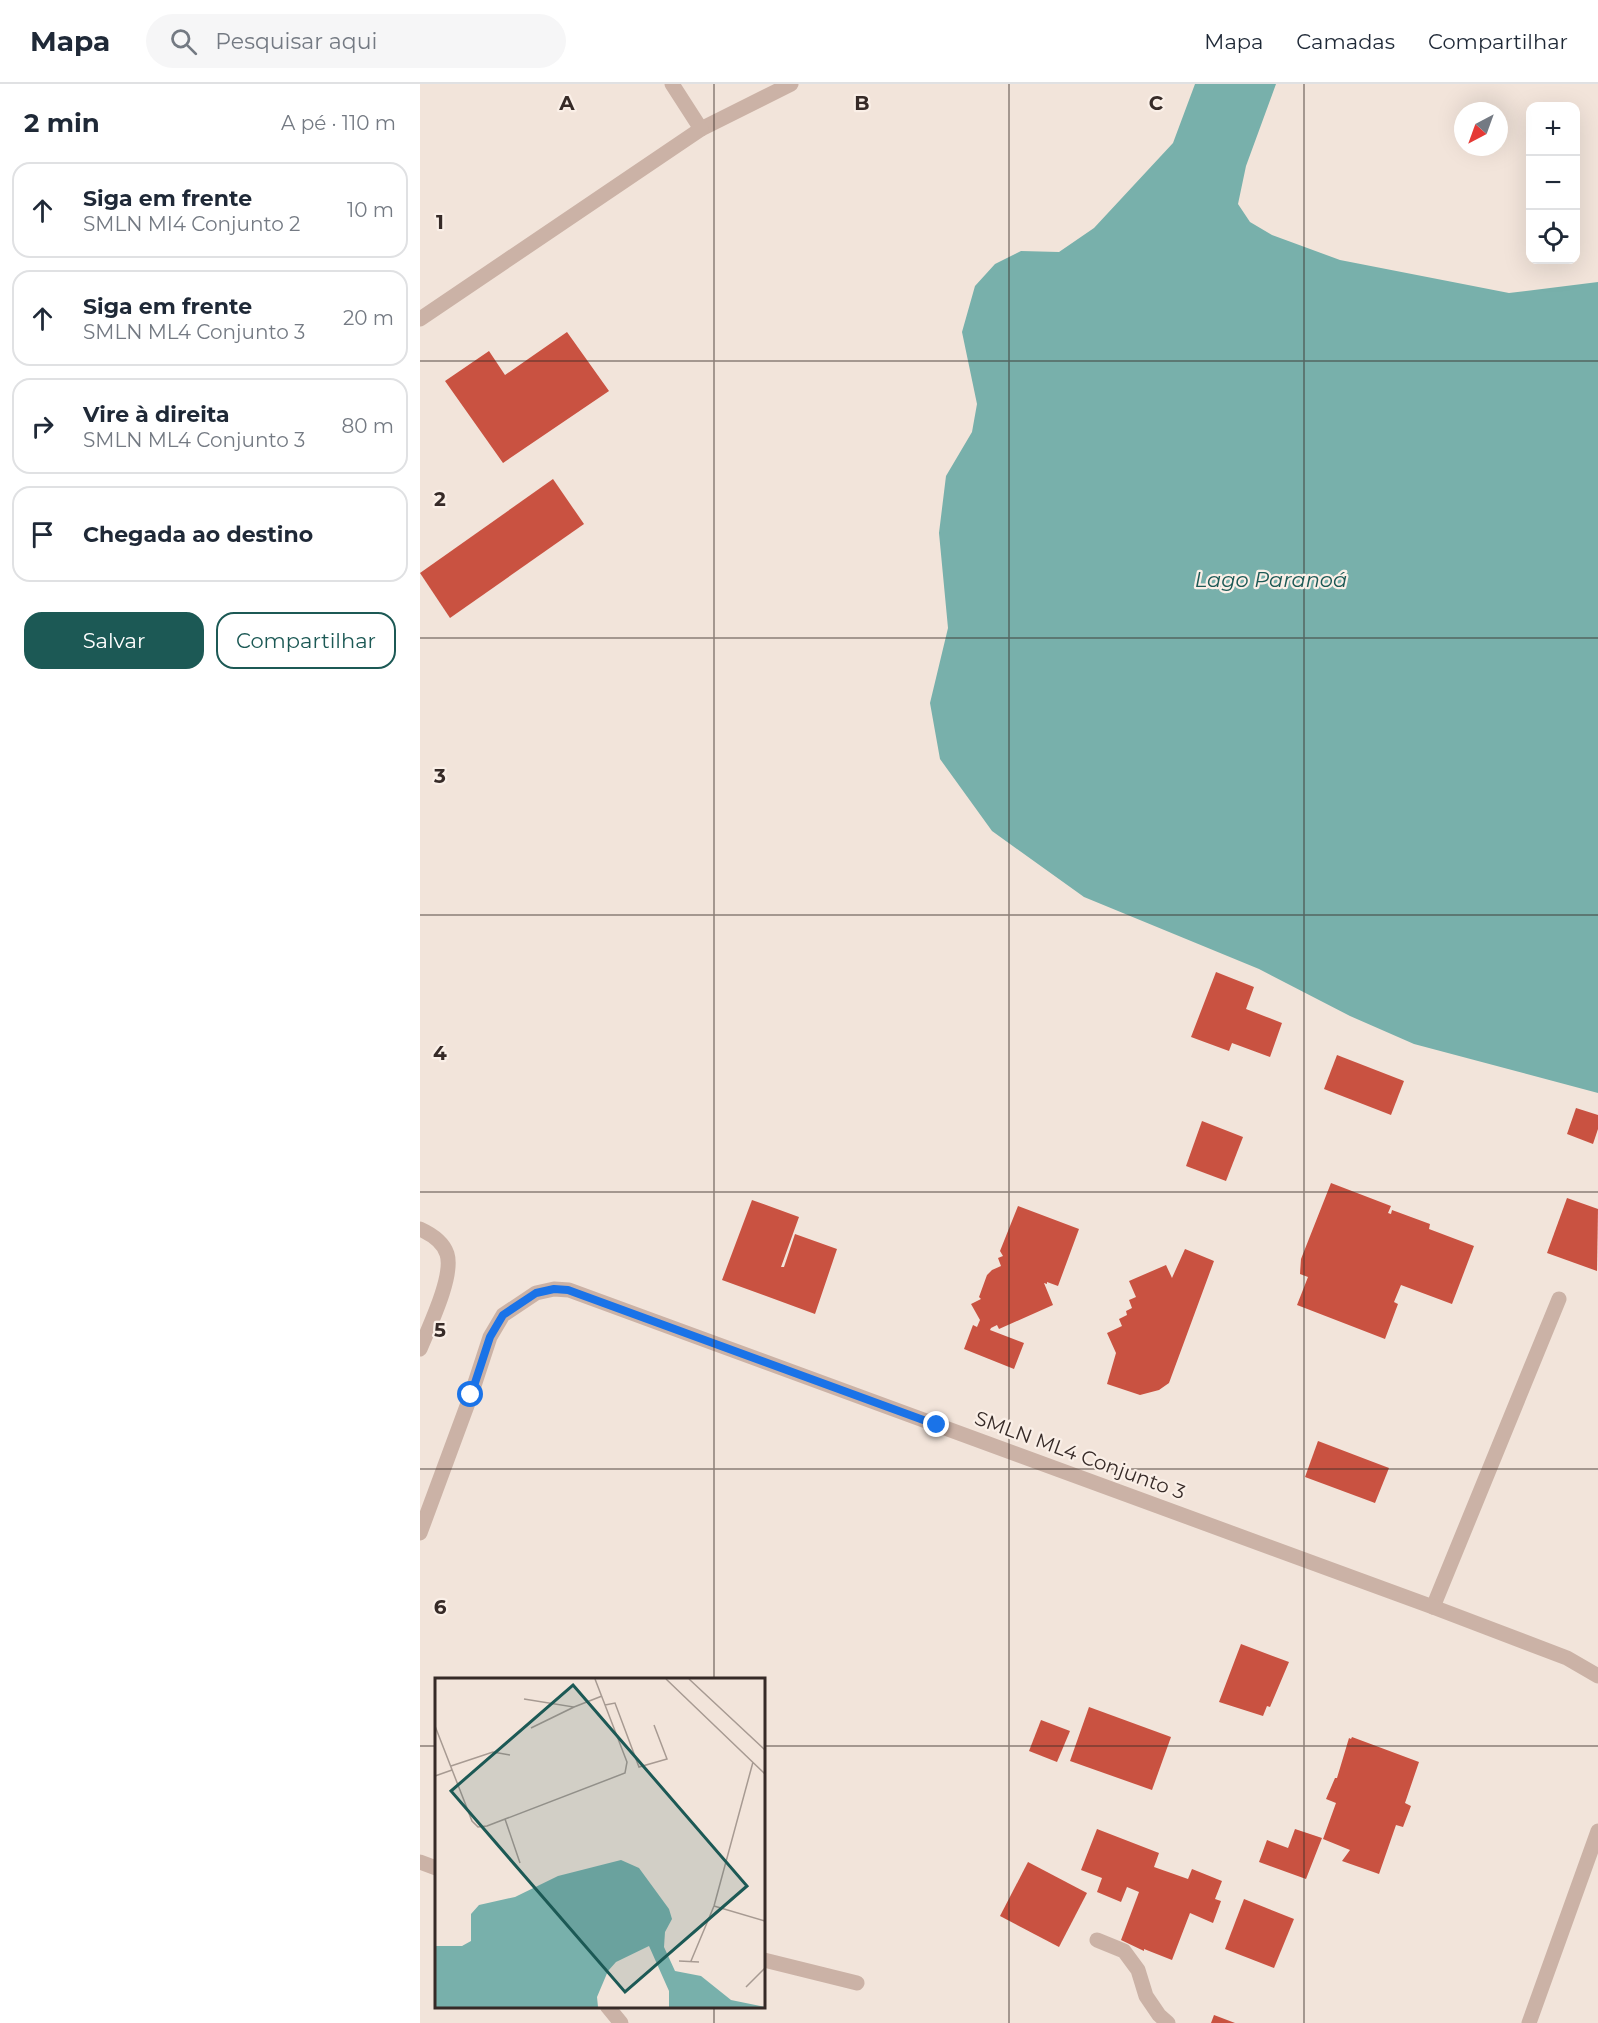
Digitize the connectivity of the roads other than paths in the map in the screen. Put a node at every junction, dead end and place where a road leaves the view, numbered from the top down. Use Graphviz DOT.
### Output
graph roads {
  1 [pos="672,84"];
  2 [pos="791,84"];
  3 [pos="701,129"];
  4 [pos="420,319"];
  5 [pos="420,1229"];
  6 [pos="1559,1299"];
  7 [pos="420,1349"];
  8 [pos="420,1533"];
  9 [pos="1433,1607"];
  10 [pos="1598,1676"];
  11 [pos="1598,1830"];
  12 [pos="420,1862"];
  13 [pos="435,1868"];
  14 [pos="1097,1940"];
  15 [pos="765,1959"];
  16 [pos="856,1983"];
  17 [pos="608,2008"];
  18 [pos="621,2023"];
  19 [pos="1168,2023"];
  20 [pos="1529,2023"];
  1 -- 3 [label="street"];
  2 -- 3 [label="street"];
  3 -- 4 [label="street"];
  5 -- 7 [label="street"];
  6 -- 9 [label="street"];
  8 -- 9 [label="street, SMLN ML4 Conjunto 3"];
  9 -- 10 [label="street, SMLN ML4 Conjunto 3"];
  11 -- 20 [label="street"];
  12 -- 13 [label="street"];
  14 -- 19 [label="street"];
  15 -- 16 [label="street"];
  17 -- 18 [label="street"];
}
